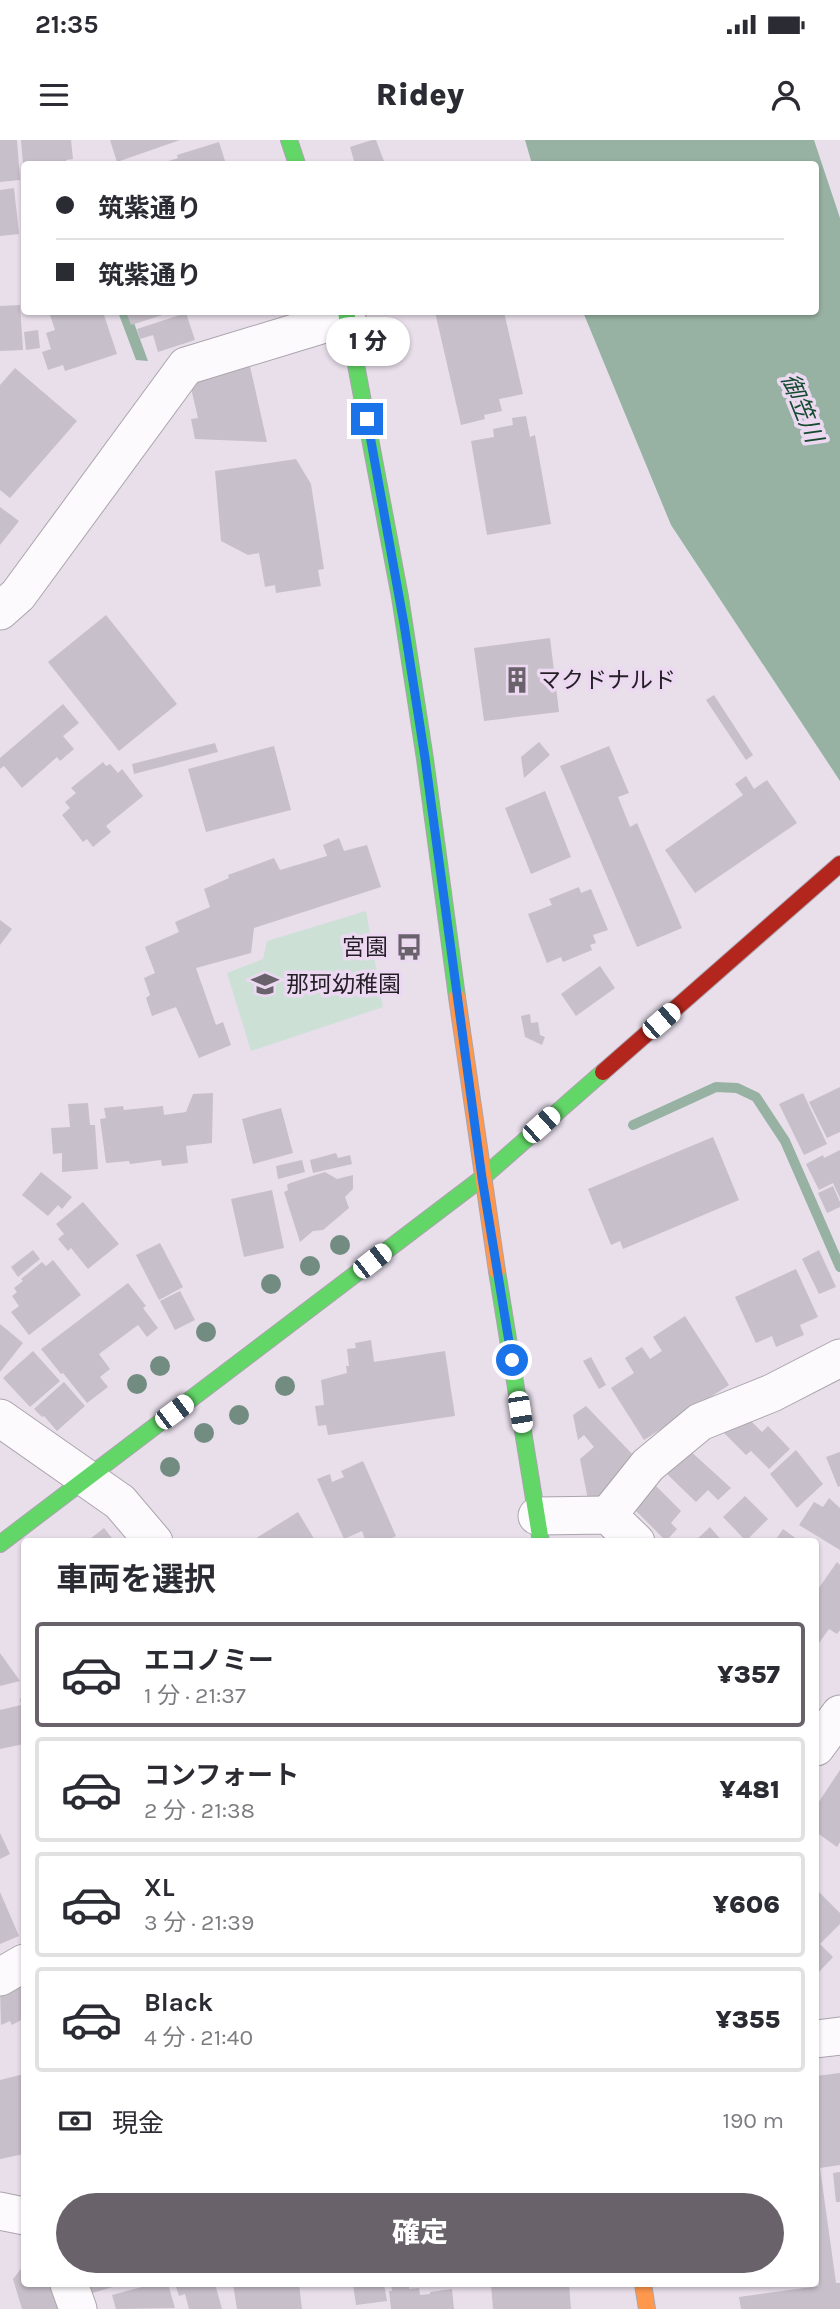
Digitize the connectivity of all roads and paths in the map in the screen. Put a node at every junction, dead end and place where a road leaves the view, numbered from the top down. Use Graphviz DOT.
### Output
graph roads {
  1 [pos="289,140"];
  2 [pos="296,161"];
  3 [pos="343,315"];
  4 [pos="346,315"];
  5 [pos="0,611"];
  6 [pos="840,864"];
  7 [pos="482,1178"];
  8 [pos="840,1358"];
  9 [pos="0,1418"];
  10 [pos="86,1479"];
  11 [pos="608,1515"];
  12 [pos="539,1529"];
  13 [pos="151,1538"];
  14 [pos="632,1538"];
  15 [pos="0,1544"];
  16 [pos="21,1965"];
  17 [pos="0,1978"];
  18 [pos="840,2036"];
  19 [pos="819,2039"];
  20 [pos="0,2211"];
  21 [pos="21,2215"];
  22 [pos="70,2287"];
  23 [pos="643,2287"];
  24 [pos="78,2309"];
  25 [pos="647,2309"];
  1 -- 2 [label="street"];
  3 -- 5 [label="street"];
  4 -- 7 [label="street"];
  6 -- 7 [label="street"];
  7 -- 10 [label="street"];
  7 -- 12 [label="street"];
  8 -- 11 [label="street"];
  9 -- 10 [label="street"];
  10 -- 13 [label="street"];
  10 -- 15 [label="street"];
  11 -- 12 [label="street"];
  11 -- 14 [label="street"];
  16 -- 17 [label="street"];
  18 -- 19 [label="street"];
  20 -- 21 [label="street"];
  22 -- 24 [label="street"];
  23 -- 25 [label="street"];
}
